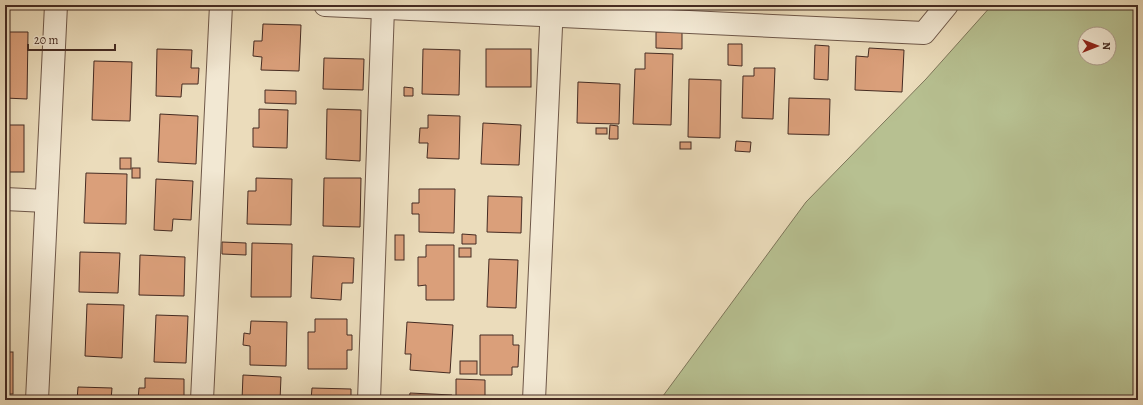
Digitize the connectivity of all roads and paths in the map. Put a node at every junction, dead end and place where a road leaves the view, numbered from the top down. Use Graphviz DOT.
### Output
graph roads {
  1 [pos="56,5"];
  2 [pos="221,5"];
  3 [pos="325,5"];
  4 [pos="947,5"];
  5 [pos="383,8"];
  6 [pos="552,10"];
  7 [pos="5,199"];
  8 [pos="46,201"];
  9 [pos="37,400"];
  10 [pos="202,400"];
  11 [pos="370,400"];
  12 [pos="534,400"];
  1 -- 8 [label="street"];
  2 -- 10 [label="street"];
  3 -- 5 [label="street"];
  4 -- 6 [label="street"];
  5 -- 6 [label="street"];
  5 -- 11 [label="street"];
  6 -- 12 [label="street"];
  7 -- 8 [label="street"];
  8 -- 9 [label="street"];
}
